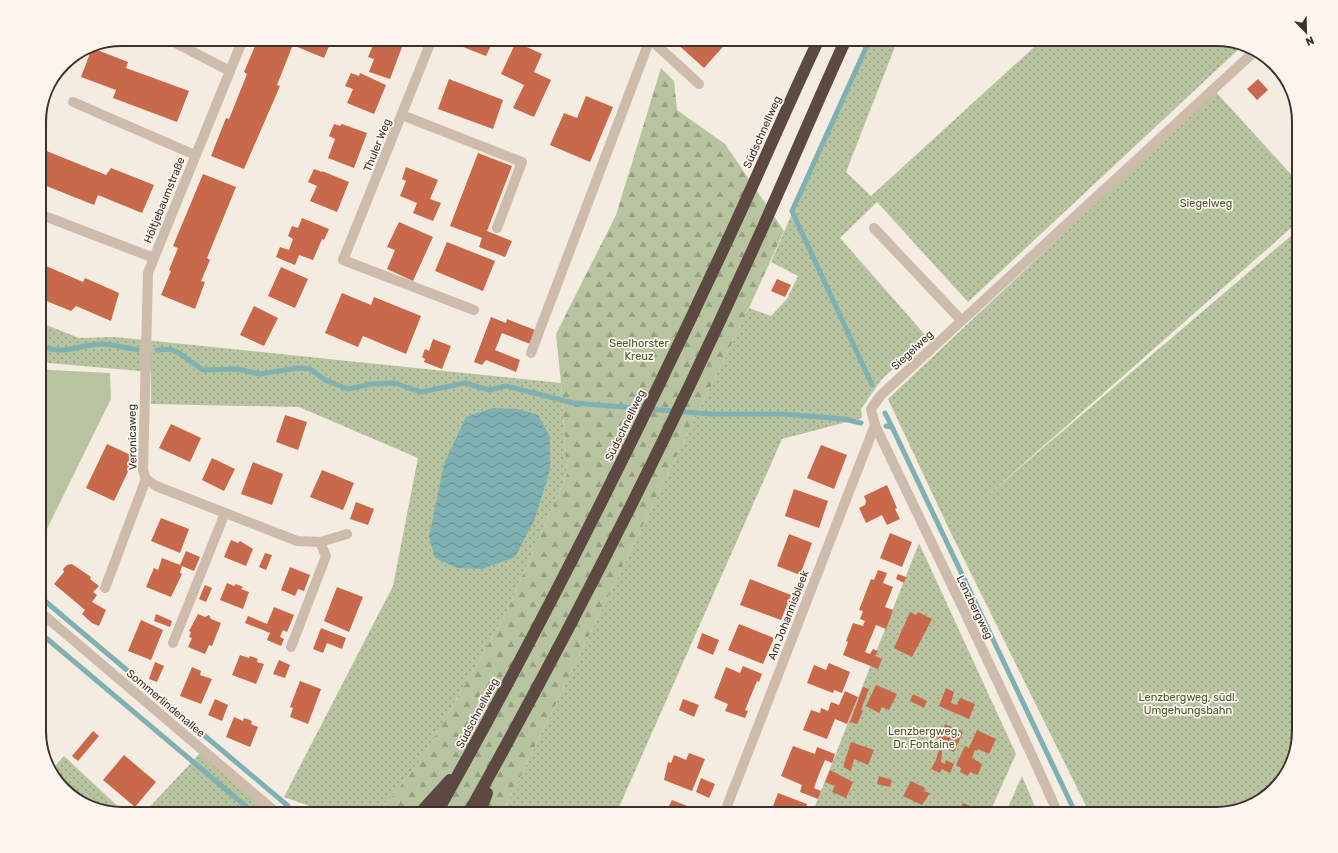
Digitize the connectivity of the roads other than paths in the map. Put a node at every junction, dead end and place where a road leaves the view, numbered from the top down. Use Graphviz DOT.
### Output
graph roads {
  1 [pos="182,46"];
  2 [pos="239,46"];
  3 [pos="429,46"];
  4 [pos="647,46"];
  5 [pos="658,46"];
  6 [pos="817,46"];
  7 [pos="843,46"];
  8 [pos="1251,55"];
  9 [pos="230,71"];
  10 [pos="699,84"];
  11 [pos="73,102"];
  12 [pos="402,115"];
  13 [pos="195,155"];
  14 [pos="46,217"];
  15 [pos="498,228"];
  16 [pos="874,228"];
  17 [pos="154,258"];
  18 [pos="474,310"];
  19 [pos="961,320"];
  20 [pos="531,353"];
  21 [pos="871,409"];
  22 [pos="875,426"];
  23 [pos="146,479"];
  24 [pos="225,513"];
  25 [pos="347,534"];
  26 [pos="320,542"];
  27 [pos="105,588"];
  28 [pos="46,617"];
  29 [pos="173,643"];
  30 [pos="291,647"];
  31 [pos="501,756"];
  32 [pos="465,763"];
  33 [pos="270,807"];
  34 [pos="425,807"];
  35 [pos="440,807"];
  36 [pos="472,807"];
  37 [pos="482,807"];
  38 [pos="727,807"];
  39 [pos="1057,807"];
  1 -- 9 [label="street"];
  2 -- 9 [label="street, Höltjebaumstraße"];
  3 -- 12 [label="street, Thuler Weg"];
  4 -- 20 [label="street"];
  5 -- 10 [label="street"];
  6 -- 32 [label="highway, Südschnellweg"];
  7 -- 31 [label="highway"];
  8 -- 19 [label="street, Siegelweg"];
  9 -- 13 [label="street, Höltjebaumstraße"];
  11 -- 13 [label="street"];
  12 -- 15 [label="street"];
  12 -- 18 [label="street, Thuler Weg"];
  13 -- 17 [label="street, Höltjebaumstraße"];
  14 -- 17 [label="street, Höltjebaumstraße"];
  16 -- 19 [label="street"];
  17 -- 23 [label="street, Veronicaweg"];
  19 -- 21 [label="street, Siegelweg"];
  21 -- 22 [label="street, Lenzbergweg"];
  22 -- 38 [label="street, Am Johannisbleek"];
  22 -- 39 [label="street, Lenzbergweg"];
  23 -- 24 [label="street, Veronicaweg"];
  23 -- 27 [label="street"];
  24 -- 26 [label="street, Veronicaweg"];
  24 -- 29 [label="street"];
  25 -- 26 [label="street, Veronicaweg"];
  26 -- 30 [label="street"];
  28 -- 33 [label="street, Sommerlindenallee"];
  31 -- 36 [label="highway"];
  31 -- 37 [label="highway"];
  32 -- 34 [label="highway"];
  32 -- 35 [label="highway, Südschnellweg"];
}
